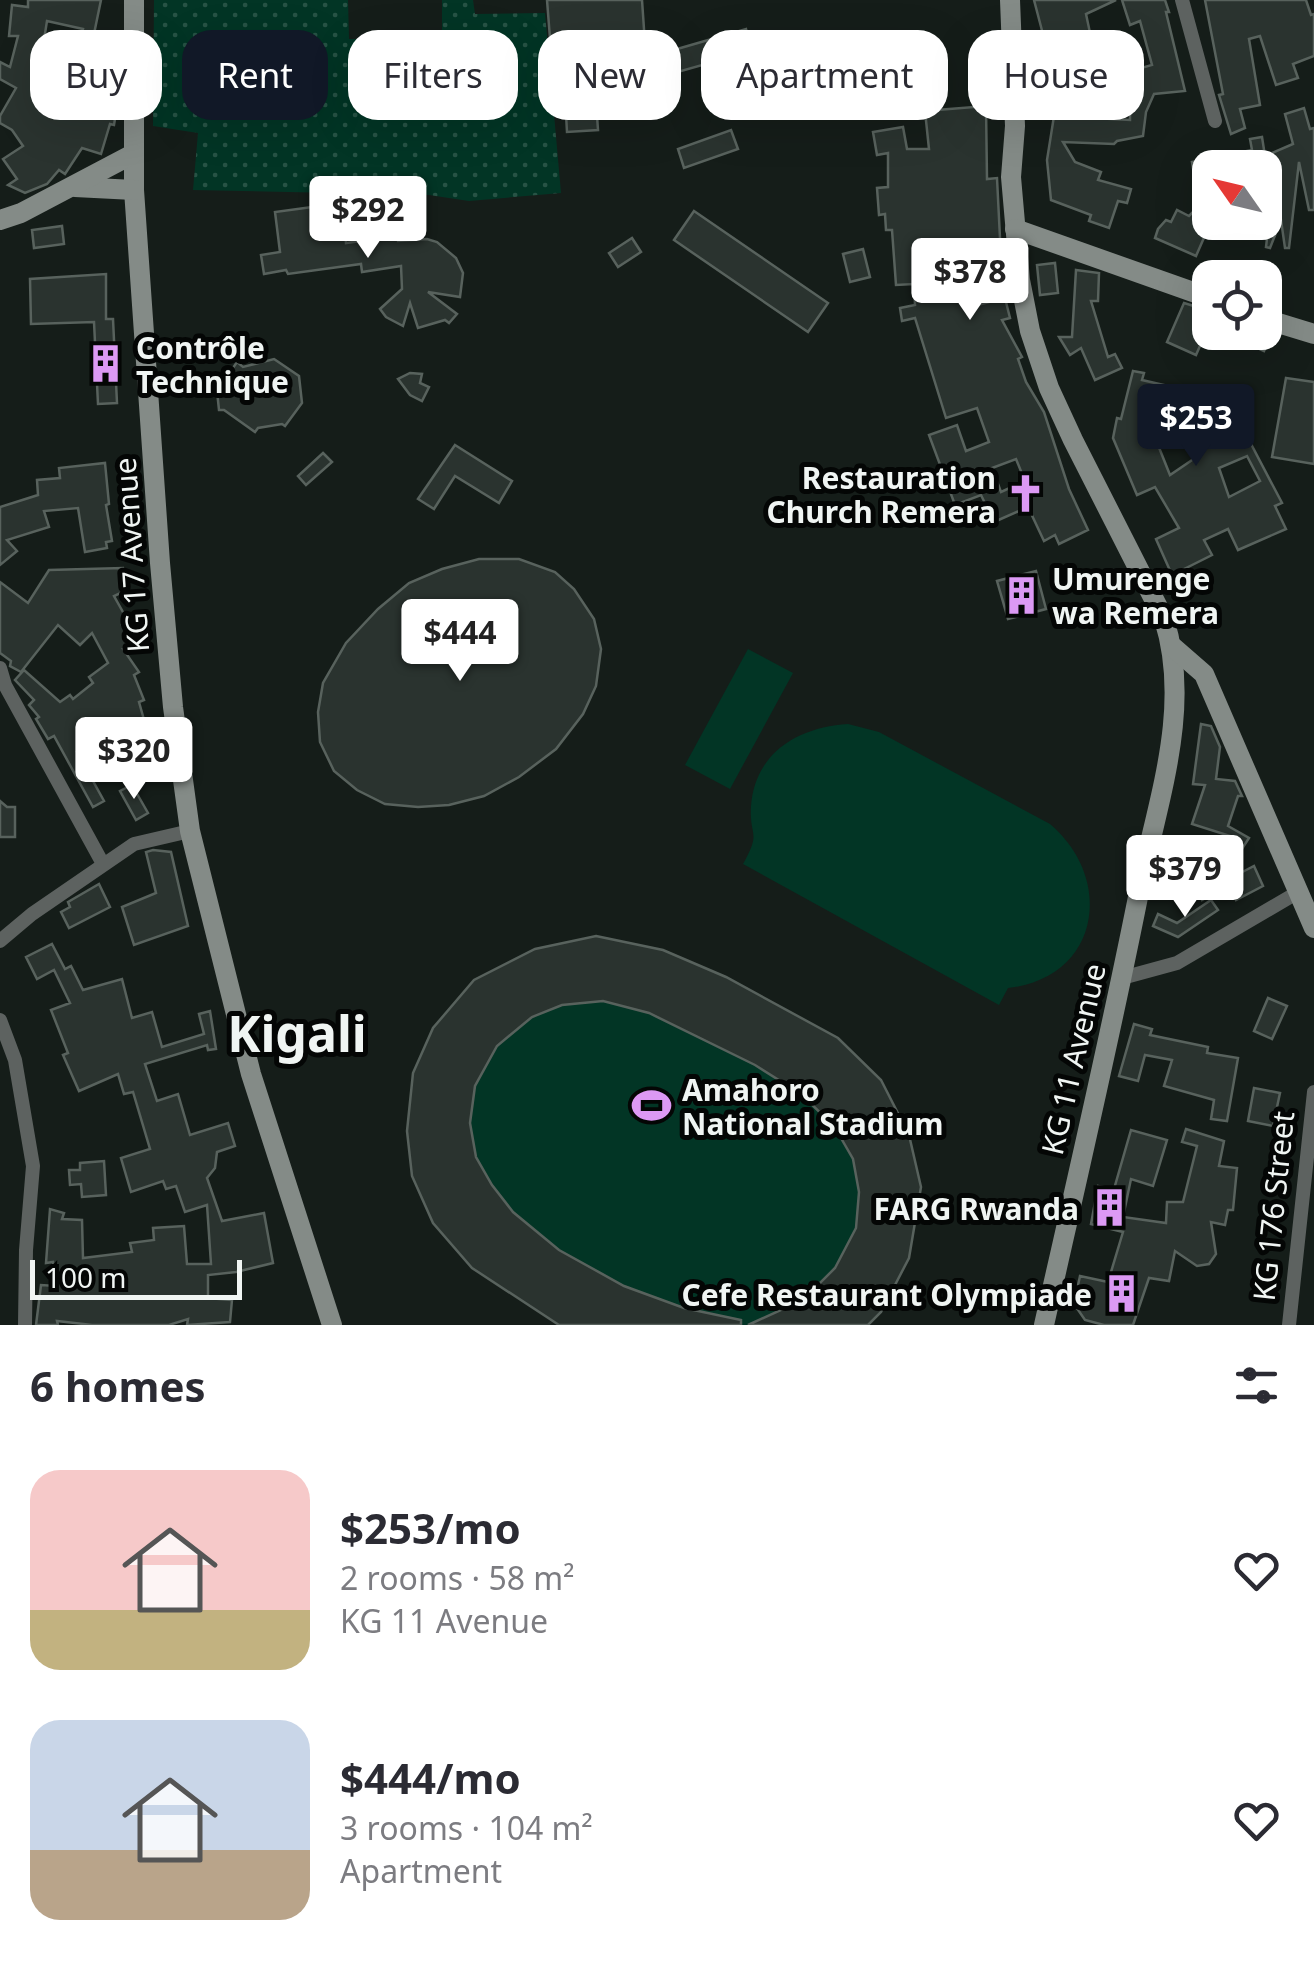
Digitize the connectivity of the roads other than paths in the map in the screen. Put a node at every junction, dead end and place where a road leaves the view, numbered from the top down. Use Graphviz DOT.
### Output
graph roads {
  1 [pos="134,0"];
  2 [pos="1010,0"];
  3 [pos="1182,0"];
  4 [pos="1215,121"];
  5 [pos="133,154"];
  6 [pos="73,186"];
  7 [pos="134,190"];
  8 [pos="0,220"];
  9 [pos="1015,229"];
  10 [pos="1192,292"];
  11 [pos="1282,324"];
  12 [pos="1314,334"];
  13 [pos="1172,647"];
  14 [pos="0,668"];
  15 [pos="2,684"];
  16 [pos="190,830"];
  17 [pos="103,864"];
  18 [pos="1300,891"];
  19 [pos="1314,928"];
  20 [pos="0,940"];
  21 [pos="1122,978"];
  22 [pos="0,1020"];
  23 [pos="1314,1092"];
  24 [pos="25,1325"];
  25 [pos="332,1325"];
  26 [pos="1044,1325"];
  27 [pos="1289,1325"];
  1 -- 5 [label="street, KG 17 Avenue"];
  2 -- 9 [label="street, KG 11 Avenue"];
  3 -- 4 [label="street"];
  5 -- 6 [label="street"];
  5 -- 7 [label="street, KG 17 Avenue"];
  6 -- 7 [label="street"];
  6 -- 8 [label="street"];
  7 -- 16 [label="street, KG 17 Avenue"];
  9 -- 10 [label="street"];
  9 -- 13 [label="street, KG 11 Avenue"];
  11 -- 12 [label="street"];
  13 -- 18 [label="street"];
  13 -- 21 [label="street, KG 11 Avenue"];
  14 -- 15 [label="street"];
  15 -- 17 [label="street"];
  16 -- 17 [label="street"];
  16 -- 25 [label="street, KG 17 Avenue"];
  17 -- 20 [label="street"];
  18 -- 19 [label="street"];
  18 -- 21 [label="street"];
  21 -- 26 [label="street, KG 11 Avenue"];
  22 -- 24 [label="street"];
  23 -- 27 [label="street, KG 176 Street"];
}
